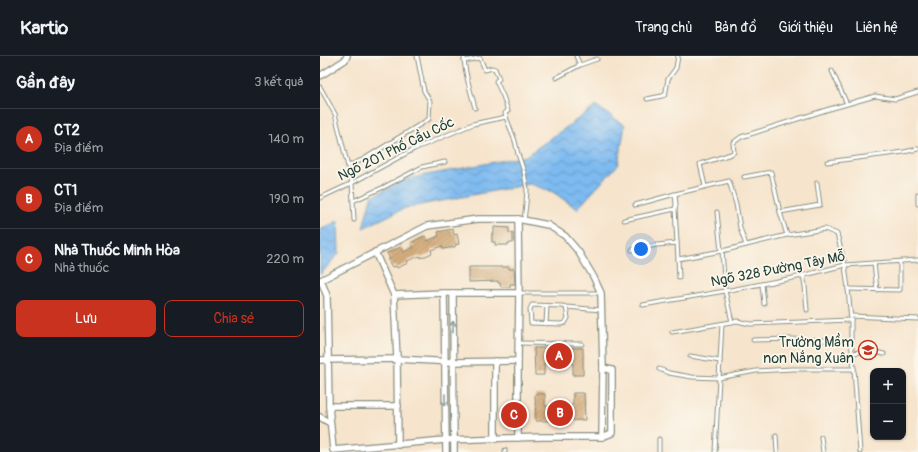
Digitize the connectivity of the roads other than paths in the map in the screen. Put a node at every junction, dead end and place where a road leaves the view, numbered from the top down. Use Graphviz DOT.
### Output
graph roads {
  1 [pos="347,56"];
  2 [pos="416,56"];
  3 [pos="464,56"];
  4 [pos="576,56"];
  5 [pos="678,56"];
  6 [pos="597,59"];
  7 [pos="464,62"];
  8 [pos="580,65"];
  9 [pos="832,71"];
  10 [pos="320,76"];
  11 [pos="556,78"];
  12 [pos="320,87"];
  13 [pos="918,93"];
  14 [pos="647,99"];
  15 [pos="847,104"];
  16 [pos="475,108"];
  17 [pos="506,117"];
  18 [pos="918,149"];
  19 [pos="445,162"];
  20 [pos="827,162"];
  21 [pos="348,166"];
  22 [pos="744,177"];
  23 [pos="352,183"];
  24 [pos="817,183"];
  25 [pos="705,186"];
  26 [pos="675,194"];
  27 [pos="918,194"];
  28 [pos="320,198"];
  29 [pos="353,201"];
  30 [pos="918,204"];
  31 [pos="635,205"];
  32 [pos="675,209"];
  33 [pos="717,212"];
  34 [pos="780,212"];
  35 [pos="354,220"];
  36 [pos="521,220"];
  37 [pos="624,220"];
  38 [pos="787,235"];
  39 [pos="676,243"];
  40 [pos="746,245"];
  41 [pos="632,250"];
  42 [pos="721,251"];
  43 [pos="374,252"];
  44 [pos="678,259"];
  45 [pos="918,260"];
  46 [pos="900,262"];
  47 [pos="874,263"];
  48 [pos="845,265"];
  49 [pos="803,275"];
  50 [pos="679,278"];
  51 [pos="320,281"];
  52 [pos="762,284"];
  53 [pos="848,289"];
  54 [pos="877,290"];
  55 [pos="725,291"];
  56 [pos="444,293"];
  57 [pos="453,293"];
  58 [pos="519,293"];
  59 [pos="600,293"];
  60 [pos="394,295"];
  61 [pos="764,304"];
  62 [pos="643,305"];
  63 [pos="547,306"];
  64 [pos="566,306"];
  65 [pos="601,310"];
  66 [pos="807,310"];
  67 [pos="851,318"];
  68 [pos="918,319"];
  69 [pos="732,322"];
  70 [pos="546,324"];
  71 [pos="722,324"];
  72 [pos="672,332"];
  73 [pos="753,340"];
  74 [pos="851,341"];
  75 [pos="518,343"];
  76 [pos="582,344"];
  77 [pos="852,353"];
  78 [pos="884,354"];
  79 [pos="690,356"];
  80 [pos="397,359"];
  81 [pos="320,360"];
  82 [pos="328,360"];
  83 [pos="495,361"];
  84 [pos="518,361"];
  85 [pos="720,361"];
  86 [pos="445,362"];
  87 [pos="453,362"];
  88 [pos="603,368"];
  89 [pos="659,369"];
  90 [pos="854,369"];
  91 [pos="719,378"];
  92 [pos="603,394"];
  93 [pos="613,394"];
  94 [pos="330,406"];
  95 [pos="398,406"];
  96 [pos="320,417"];
  97 [pos="330,423"];
  98 [pos="776,435"];
  99 [pos="602,437"];
  100 [pos="821,437"];
  101 [pos="518,438"];
  102 [pos="495,439"];
  103 [pos="659,439"];
  104 [pos="445,440"];
  105 [pos="453,440"];
  106 [pos="398,445"];
  107 [pos="446,452"];
  108 [pos="454,452"];
  109 [pos="659,452"];
  110 [pos="715,452"];
  111 [pos="777,452"];
  112 [pos="823,452"];
  113 [pos="860,452"];
  1 -- 10 [label="street"];
  2 -- 21 [label="lane"];
  3 -- 7 [label="lane"];
  4 -- 8 [label="lane"];
  5 -- 14 [label="lane"];
  6 -- 8 [label="lane"];
  7 -- 16 [label="lane"];
  7 -- 17 [label="lane"];
  8 -- 11 [label="lane"];
  9 -- 15 [label="lane"];
  12 -- 21 [label="lane"];
  13 -- 15 [label="lane"];
  15 -- 25 [label="lane"];
  17 -- 23 [label="lane, Ngõ 201 Phố Cầu Cốc"];
  17 -- 36 [label="lane"];
  18 -- 20 [label="lane"];
  19 -- 29 [label="lane"];
  21 -- 23 [label="lane"];
  22 -- 34 [label="lane"];
  23 -- 28 [label="lane, Ngõ 201 Phố Cầu Cốc"];
  23 -- 29 [label="lane"];
  24 -- 34 [label="lane"];
  25 -- 26 [label="lane"];
  25 -- 40 [label="lane"];
  26 -- 31 [label="lane"];
  26 -- 32 [label="lane"];
  27 -- 30 [label="lane"];
  29 -- 35 [label="lane"];
  32 -- 37 [label="lane"];
  32 -- 39 [label="lane"];
  33 -- 42 [label="lane"];
  34 -- 38 [label="lane"];
  36 -- 43 [label="street"];
  36 -- 58 [label="street"];
  36 -- 59 [label="street"];
  38 -- 40 [label="lane"];
  38 -- 48 [label="lane"];
  39 -- 41 [label="lane"];
  39 -- 44 [label="lane"];
  40 -- 42 [label="lane"];
  42 -- 44 [label="lane"];
  42 -- 55 [label="lane"];
  43 -- 51 [label="street"];
  43 -- 60 [label="street"];
  44 -- 50 [label="lane"];
  45 -- 46 [label="lane, Ngõ 328 Đường Tây Mỗ"];
  46 -- 47 [label="lane, Ngõ 328 Đường Tây Mỗ"];
  46 -- 54 [label="lane"];
  47 -- 48 [label="lane, Ngõ 328 Đường Tây Mỗ"];
  47 -- 54 [label="lane"];
  48 -- 49 [label="lane, Ngõ 328 Đường Tây Mỗ"];
  48 -- 53 [label="lane"];
  49 -- 52 [label="lane, Ngõ 328 Đường Tây Mỗ"];
  49 -- 66 [label="lane"];
  51 -- 82 [label="street"];
  52 -- 55 [label="lane, Ngõ 328 Đường Tây Mỗ"];
  52 -- 61 [label="lane"];
  53 -- 54 [label="lane"];
  53 -- 67 [label="lane"];
  55 -- 62 [label="lane, Ngõ 328 Đường Tây Mỗ"];
  55 -- 69 [label="lane"];
  56 -- 57 [label="street"];
  56 -- 60 [label="street"];
  56 -- 86 [label="street"];
  57 -- 58 [label="street"];
  87 -- 57 [label="street, one-way"];
  58 -- 59 [label="lane"];
  58 -- 75 [label="street"];
  59 -- 65 [label="street"];
  60 -- 80 [label="street"];
  63 -- 64 [label="lane"];
  63 -- 70 [label="lane"];
  63 -- 70 [label="lane"];
  64 -- 65 [label="lane"];
  64 -- 70 [label="lane"];
  65 -- 88 [label="street"];
  67 -- 68 [label="lane"];
  67 -- 69 [label="lane"];
  67 -- 74 [label="lane"];
  69 -- 71 [label="lane"];
  71 -- 72 [label="lane"];
  71 -- 85 [label="lane"];
  73 -- 74 [label="lane"];
  74 -- 77 [label="lane"];
  75 -- 76 [label="lane"];
  75 -- 84 [label="street"];
  77 -- 78 [label="lane"];
  77 -- 90 [label="lane"];
  79 -- 85 [label="lane"];
  80 -- 82 [label="street"];
  80 -- 86 [label="street"];
  80 -- 95 [label="street"];
  81 -- 82 [label="street"];
  82 -- 94 [label="street"];
  83 -- 84 [label="street"];
  83 -- 87 [label="street"];
  83 -- 102 [label="street"];
  84 -- 101 [label="street"];
  85 -- 91 [label="lane"];
  86 -- 87 [label="street"];
  86 -- 104 [label="street, one-way"];
  87 -- 105 [label="street"];
  88 -- 92 [label="street"];
  88 -- 93 [label="street"];
  89 -- 91 [label="lane"];
  90 -- 91 [label="lane"];
  90 -- 113 [label="lane"];
  91 -- 110 [label="lane"];
  92 -- 93 [label="lane"];
  92 -- 99 [label="street"];
  93 -- 99 [label="street"];
  94 -- 95 [label="street"];
  94 -- 97 [label="street"];
  95 -- 106 [label="street"];
  96 -- 97 [label="street"];
  97 -- 106 [label="street"];
  98 -- 111 [label="lane"];
  99 -- 101 [label="street"];
  100 -- 112 [label="lane"];
  101 -- 102 [label="street"];
  102 -- 105 [label="street"];
  103 -- 109 [label="lane"];
  104 -- 105 [label="street"];
  104 -- 106 [label="street"];
  104 -- 107 [label="street"];
  105 -- 108 [label="street"];
}
